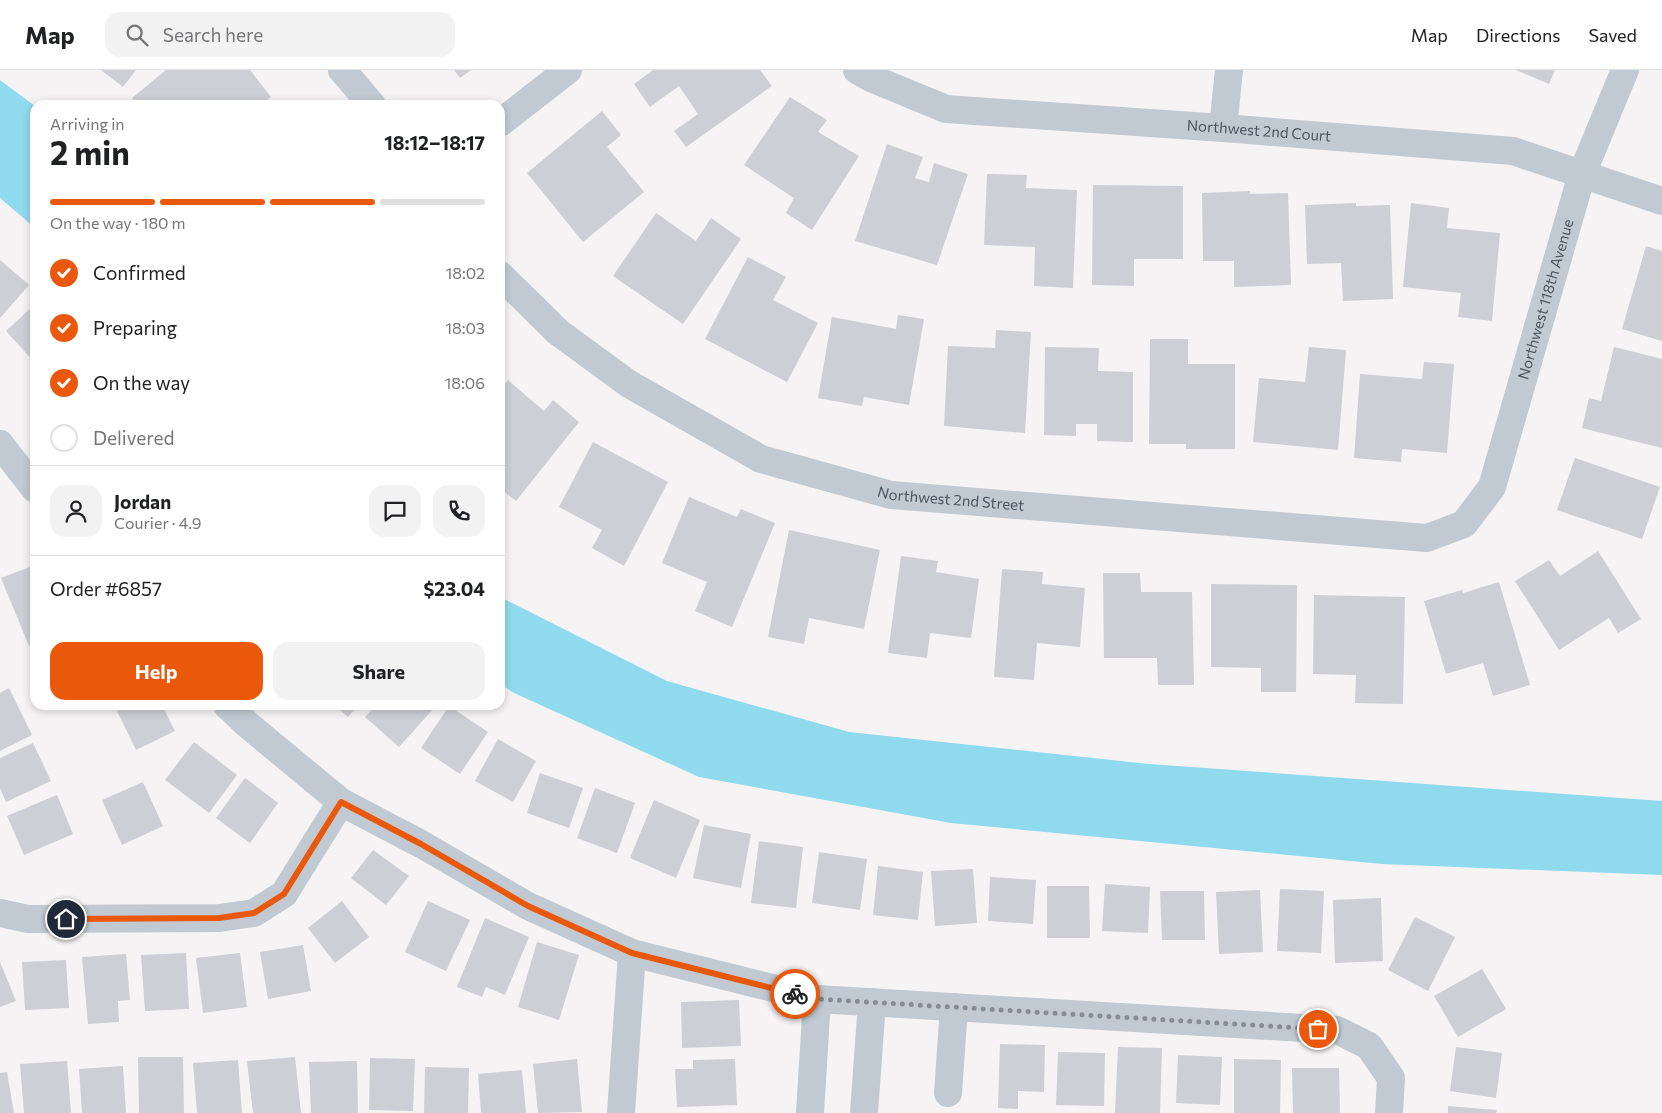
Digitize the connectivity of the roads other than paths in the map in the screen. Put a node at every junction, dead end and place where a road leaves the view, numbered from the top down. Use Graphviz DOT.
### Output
graph roads {
  1 [pos="342,70"];
  2 [pos="568,70"];
  3 [pos="857,70"];
  4 [pos="1229,70"];
  5 [pos="1625,70"];
  6 [pos="368,100"];
  7 [pos="505,120"];
  8 [pos="1223,128"];
  9 [pos="1582,174"];
  10 [pos="1662,201"];
  11 [pos="505,280"];
  12 [pos="0,444"];
  13 [pos="30,483"];
  14 [pos="1464,524"];
  15 [pos="232,710"];
  16 [pos="341,802"];
  17 [pos="0,913"];
  18 [pos="632,953"];
  19 [pos="818,999"];
  20 [pos="872,1002"];
  21 [pos="954,1007"];
  22 [pos="948,1093"];
  23 [pos="621,1113"];
  24 [pos="810,1113"];
  25 [pos="864,1113"];
  26 [pos="1389,1113"];
  1 -- 6 [label="street"];
  2 -- 7 [label="street"];
  3 -- 8 [label="street, Northwest 2nd Court"];
  4 -- 8 [label="street"];
  5 -- 9 [label="street, Northwest 118th Avenue"];
  8 -- 9 [label="street, Northwest 2nd Court"];
  9 -- 10 [label="street, Northwest 2nd Court"];
  9 -- 14 [label="street, Northwest 118th Avenue"];
  11 -- 14 [label="street, Northwest 2nd Street"];
  12 -- 13 [label="street"];
  15 -- 16 [label="street"];
  16 -- 17 [label="street"];
  16 -- 18 [label="street"];
  18 -- 19 [label="street"];
  18 -- 23 [label="street"];
  19 -- 20 [label="street"];
  19 -- 24 [label="street"];
  20 -- 21 [label="street"];
  20 -- 25 [label="street"];
  21 -- 22 [label="street"];
  21 -- 26 [label="street"];
}
